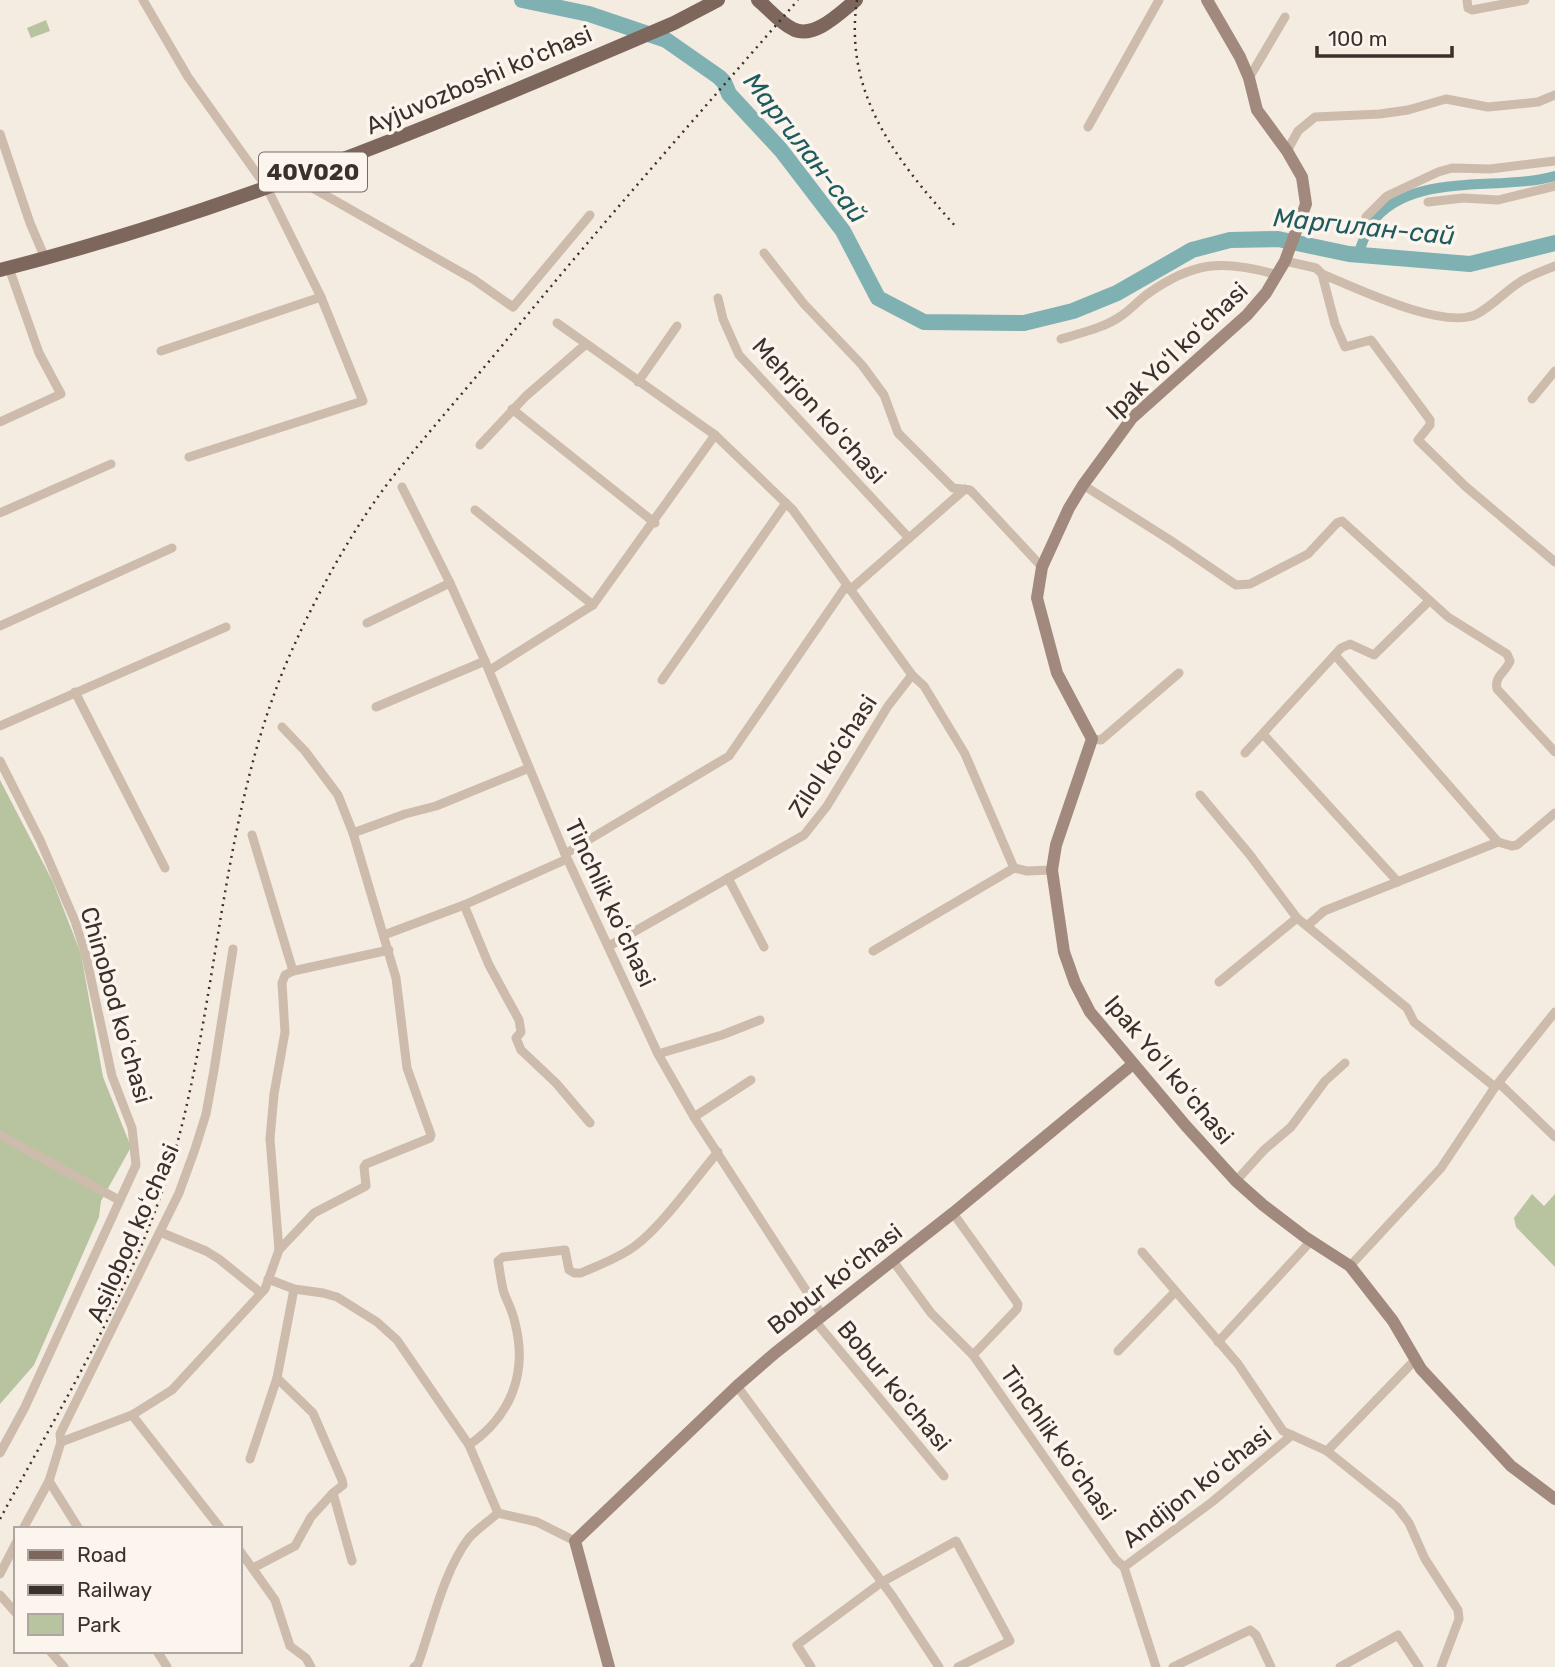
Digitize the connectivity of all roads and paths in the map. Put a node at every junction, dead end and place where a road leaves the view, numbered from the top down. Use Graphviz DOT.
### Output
graph roads {
  1 [pos="143,0"];
  2 [pos="718,0"];
  3 [pos="758,0"];
  4 [pos="856,0"];
  5 [pos="1159,0"];
  6 [pos="1207,0"];
  7 [pos="1467,0"];
  8 [pos="1525,0"];
  9 [pos="1285,17"];
  10 [pos="1249,78"];
  11 [pos="1555,95"];
  12 [pos="1088,127"];
  13 [pos="0,134"];
  14 [pos="1287,151"];
  15 [pos="1555,161"];
  16 [pos="295,178"];
  17 [pos="1555,186"];
  18 [pos="267,188"];
  19 [pos="1427,202"];
  20 [pos="590,215"];
  21 [pos="1366,217"];
  22 [pos="764,253"];
  23 [pos="1288,255"];
  24 [pos="45,258"];
  25 [pos="1555,266"];
  26 [pos="4,269"];
  27 [pos="1322,274"];
  28 [pos="1278,275"];
  29 [pos="321,298"];
  30 [pos="718,298"];
  31 [pos="557,323"];
  32 [pos="677,326"];
  33 [pos="1060,339"];
  34 [pos="586,344"];
  35 [pos="161,351"];
  36 [pos="1555,371"];
  37 [pos="638,382"];
  38 [pos="1532,399"];
  39 [pos="512,410"];
  40 [pos="0,422"];
  41 [pos="716,435"];
  42 [pos="480,445"];
  43 [pos="189,457"];
  44 [pos="111,464"];
  45 [pos="1083,485"];
  46 [pos="402,487"];
  47 [pos="965,489"];
  48 [pos="786,503"];
  49 [pos="475,510"];
  50 [pos="0,513"];
  51 [pos="655,523"];
  52 [pos="909,538"];
  53 [pos="172,548"];
  54 [pos="1555,562"];
  55 [pos="1042,567"];
  56 [pos="450,583"];
  57 [pos="848,588"];
  58 [pos="1429,601"];
  59 [pos="593,605"];
  60 [pos="367,623"];
  61 [pos="0,625"];
  62 [pos="226,627"];
  63 [pos="1335,655"];
  64 [pos="485,660"];
  65 [pos="489,670"];
  66 [pos="1179,673"];
  67 [pos="912,675"];
  68 [pos="662,680"];
  69 [pos="75,692"];
  70 [pos="376,707"];
  71 [pos="0,726"];
  72 [pos="282,727"];
  73 [pos="1264,734"];
  74 [pos="1092,739"];
  75 [pos="1555,752"];
  76 [pos="1245,753"];
  77 [pos="0,761"];
  78 [pos="528,768"];
  79 [pos="1200,795"];
  80 [pos="1555,813"];
  81 [pos="353,833"];
  82 [pos="252,835"];
  83 [pos="1498,842"];
  84 [pos="566,857"];
  85 [pos="1014,867"];
  86 [pos="165,868"];
  87 [pos="1052,870"];
  88 [pos="728,878"];
  89 [pos="1398,882"];
  90 [pos="464,905"];
  91 [pos="1297,918"];
  92 [pos="1308,925"];
  93 [pos="384,935"];
  94 [pos="609,946"];
  95 [pos="764,947"];
  96 [pos="233,949"];
  97 [pos="389,950"];
  98 [pos="873,951"];
  99 [pos="293,971"];
  100 [pos="1219,982"];
  101 [pos="1555,1012"];
  102 [pos="760,1020"];
  103 [pos="658,1054"];
  104 [pos="1345,1063"];
  105 [pos="1133,1064"];
  106 [pos="751,1080"];
  107 [pos="1497,1085"];
  108 [pos="694,1117"];
  109 [pos="590,1123"];
  110 [pos="0,1135"];
  111 [pos="1555,1137"];
  112 [pos="718,1152"];
  113 [pos="1236,1181"];
  114 [pos="119,1200"];
  115 [pos="953,1213"];
  116 [pos="160,1231"];
  117 [pos="1311,1241"];
  118 [pos="279,1250"];
  119 [pos="1142,1252"];
  120 [pos="893,1261"];
  121 [pos="1350,1266"];
  122 [pos="268,1279"];
  123 [pos="294,1289"];
  124 [pos="1175,1292"];
  125 [pos="261,1293"];
  126 [pos="819,1318"];
  127 [pos="1218,1342"];
  128 [pos="1118,1351"];
  129 [pos="973,1355"];
  130 [pos="1415,1360"];
  131 [pos="276,1378"];
  132 [pos="737,1386"];
  133 [pos="132,1415"];
  134 [pos="12,1433"];
  135 [pos="1292,1435"];
  136 [pos="0,1438"];
  137 [pos="61,1442"];
  138 [pos="469,1445"];
  139 [pos="1327,1451"];
  140 [pos="0,1453"];
  141 [pos="250,1459"];
  142 [pos="944,1476"];
  143 [pos="50,1481"];
  144 [pos="333,1493"];
  145 [pos="1555,1499"];
  146 [pos="498,1513"];
  147 [pos="24,1527"];
  148 [pos="78,1527"];
  149 [pos="219,1527"];
  150 [pos="575,1541"];
  151 [pos="14,1547"];
  152 [pos="242,1554"];
  153 [pos="352,1561"];
  154 [pos="1124,1567"];
  155 [pos="253,1568"];
  156 [pos="0,1574"];
  157 [pos="882,1582"];
  158 [pos="0,1595"];
  159 [pos="14,1611"];
  160 [pos="52,1653"];
  161 [pos="64,1667"];
  162 [pos="311,1667"];
  163 [pos="414,1667"];
  164 [pos="609,1667"];
  165 [pos="811,1667"];
  166 [pos="939,1667"];
  167 [pos="958,1667"];
  168 [pos="1156,1667"];
  169 [pos="1173,1667"];
  170 [pos="1271,1667"];
  171 [pos="1340,1667"];
  172 [pos="1419,1667"];
  173 [pos="1441,1667"];
  1 -- 18 [label="street"];
  2 -- 16 [label="main road, Ayjuvozboshi ko'chasi / 40V020"];
  3 -- 4 [label="main road"];
  5 -- 12 [label="street"];
  6 -- 10 [label="street, Ipak Yoʻl koʻchasi"];
  7 -- 8 [label="street"];
  9 -- 10 [label="street"];
  10 -- 14 [label="street, Ipak Yoʻl koʻchasi"];
  11 -- 14 [label="street"];
  13 -- 24 [label="street"];
  14 -- 23 [label="street, Ipak Yoʻl koʻchasi"];
  15 -- 21 [label="street"];
  16 -- 18 [label="main road, Ayjuvozboshi ko'chasi / 40V020"];
  16 -- 20 [label="street"];
  17 -- 19 [label="street"];
  18 -- 24 [label="main road, Ayjuvozboshi ko'chasi / 40V020"];
  18 -- 29 [label="street"];
  22 -- 47 [label="street"];
  23 -- 27 [label="street"];
  23 -- 28 [label="street, Ipak Yoʻl koʻchasi"];
  24 -- 26 [label="main road, Ayjuvozboshi ko'chasi / 40V020"];
  25 -- 27 [label="street"];
  26 -- 40 [label="street"];
  27 -- 54 [label="street"];
  28 -- 33 [label="street"];
  28 -- 45 [label="street, Ipak Yoʻl koʻchasi"];
  29 -- 35 [label="street"];
  29 -- 43 [label="street"];
  30 -- 52 [label="street, Mehrjon koʻchasi"];
  31 -- 34 [label="street"];
  32 -- 37 [label="street"];
  34 -- 37 [label="street"];
  34 -- 39 [label="street"];
  36 -- 38 [label="street"];
  37 -- 41 [label="street"];
  39 -- 42 [label="street"];
  39 -- 51 [label="street"];
  41 -- 48 [label="street"];
  41 -- 51 [label="street"];
  44 -- 50 [label="street"];
  45 -- 55 [label="street, Ipak Yoʻl koʻchasi"];
  45 -- 58 [label="street"];
  46 -- 56 [label="street, Tinchlik koʻchasi"];
  47 -- 52 [label="street"];
  47 -- 55 [label="street"];
  48 -- 57 [label="street"];
  48 -- 68 [label="street"];
  49 -- 59 [label="street"];
  51 -- 59 [label="street"];
  52 -- 57 [label="street"];
  53 -- 61 [label="street"];
  55 -- 74 [label="street, Ipak Yoʻl koʻchasi"];
  56 -- 60 [label="street"];
  56 -- 64 [label="street, Tinchlik koʻchasi"];
  57 -- 67 [label="street"];
  57 -- 84 [label="street"];
  58 -- 63 [label="street"];
  58 -- 75 [label="street"];
  59 -- 65 [label="street"];
  62 -- 69 [label="street"];
  63 -- 73 [label="street"];
  63 -- 83 [label="street"];
  64 -- 65 [label="street, Tinchlik koʻchasi"];
  64 -- 70 [label="street"];
  65 -- 78 [label="street, Tinchlik koʻchasi"];
  66 -- 74 [label="street"];
  67 -- 85 [label="street"];
  67 -- 88 [label="street, Zilol ko‘chasi"];
  69 -- 71 [label="street"];
  69 -- 86 [label="street"];
  72 -- 81 [label="street"];
  73 -- 76 [label="street"];
  73 -- 89 [label="street"];
  74 -- 87 [label="street, Ipak Yoʻl koʻchasi"];
  77 -- 114 [label="street, Chinobod koʻchasi"];
  78 -- 81 [label="street"];
  78 -- 84 [label="street, Tinchlik koʻchasi"];
  79 -- 91 [label="street"];
  80 -- 83 [label="street"];
  81 -- 93 [label="street"];
  82 -- 99 [label="street"];
  83 -- 89 [label="street"];
  84 -- 90 [label="street"];
  84 -- 94 [label="street, Tinchlik koʻchasi"];
  85 -- 87 [label="street"];
  85 -- 98 [label="street"];
  87 -- 105 [label="street, Ipak Yoʻl koʻchasi"];
  88 -- 94 [label="street, Zilol ko‘chasi"];
  88 -- 95 [label="street"];
  89 -- 92 [label="street"];
  90 -- 93 [label="street"];
  90 -- 109 [label="street"];
  91 -- 92 [label="street"];
  91 -- 100 [label="street"];
  92 -- 107 [label="street"];
  93 -- 97 [label="street"];
  94 -- 103 [label="street, Tinchlik koʻchasi"];
  96 -- 116 [label="street, Asilobod koʻchasi"];
  97 -- 99 [label="street"];
  97 -- 118 [label="street"];
  99 -- 118 [label="street"];
  101 -- 107 [label="street"];
  102 -- 103 [label="street"];
  103 -- 108 [label="street, Tinchlik koʻchasi"];
  104 -- 113 [label="street"];
  105 -- 113 [label="street, Ipak Yoʻl koʻchasi"];
  105 -- 115 [label="street, Bobur koʻchasi"];
  106 -- 108 [label="street"];
  107 -- 111 [label="street"];
  107 -- 121 [label="street"];
  108 -- 112 [label="street, Tinchlik koʻchasi"];
  110 -- 114 [label="street"];
  112 -- 126 [label="street, Tinchlik koʻchasi"];
  112 -- 138 [label="street"];
  113 -- 117 [label="street, Ipak Yoʻl koʻchasi"];
  114 -- 134 [label="street, Chinobod koʻchasi"];
  115 -- 120 [label="street, Bobur koʻchasi"];
  115 -- 129 [label="street"];
  116 -- 125 [label="street"];
  116 -- 137 [label="street, Asilobod koʻchasi"];
  117 -- 121 [label="street, Ipak Yoʻl koʻchasi"];
  117 -- 127 [label="street"];
  118 -- 122 [label="street"];
  119 -- 124 [label="street, Andijon koʻchasi"];
  120 -- 126 [label="street, Bobur koʻchasi"];
  120 -- 129 [label="street, Tinchlik koʻchasi"];
  121 -- 130 [label="street, Ipak Yoʻl koʻchasi"];
  122 -- 123 [label="street"];
  122 -- 125 [label="street"];
  123 -- 131 [label="street"];
  123 -- 138 [label="street"];
  124 -- 127 [label="street, Andijon koʻchasi"];
  124 -- 128 [label="street"];
  125 -- 133 [label="street"];
  126 -- 132 [label="street, Bobur koʻchasi"];
  126 -- 142 [label="street, Bobur ko'chasi"];
  127 -- 135 [label="street, Andijon koʻchasi"];
  129 -- 154 [label="street, Tinchlik koʻchasi"];
  130 -- 139 [label="street"];
  130 -- 145 [label="street, Ipak Yoʻl koʻchasi"];
  131 -- 141 [label="street"];
  131 -- 144 [label="street"];
  132 -- 150 [label="street, Bobur koʻchasi"];
  132 -- 157 [label="street"];
  133 -- 137 [label="street"];
  133 -- 149 [label="street"];
  134 -- 136 [label="street"];
  134 -- 140 [label="street, Chinobod koʻchasi"];
  135 -- 139 [label="street, Andijon koʻchasi"];
  135 -- 154 [label="street, Andijon koʻchasi"];
  137 -- 143 [label="street, Asilobod koʻchasi"];
  138 -- 146 [label="street"];
  139 -- 173 [label="street, Andijon koʻchasi"];
  143 -- 147 [label="street, Asilobod koʻchasi"];
  143 -- 148 [label="street"];
  144 -- 153 [label="street"];
  144 -- 155 [label="street"];
  146 -- 150 [label="street"];
  146 -- 163 [label="street"];
  150 -- 164 [label="street"];
  151 -- 156 [label="street"];
  152 -- 155 [label="street"];
  154 -- 168 [label="street, Tinchlik koʻchasi"];
  155 -- 162 [label="street"];
  157 -- 165 [label="street"];
  157 -- 166 [label="street"];
  157 -- 167 [label="street"];
  158 -- 159 [label="street"];
  160 -- 161 [label="street"];
  169 -- 170 [label="street"];
  171 -- 172 [label="street"];
}
